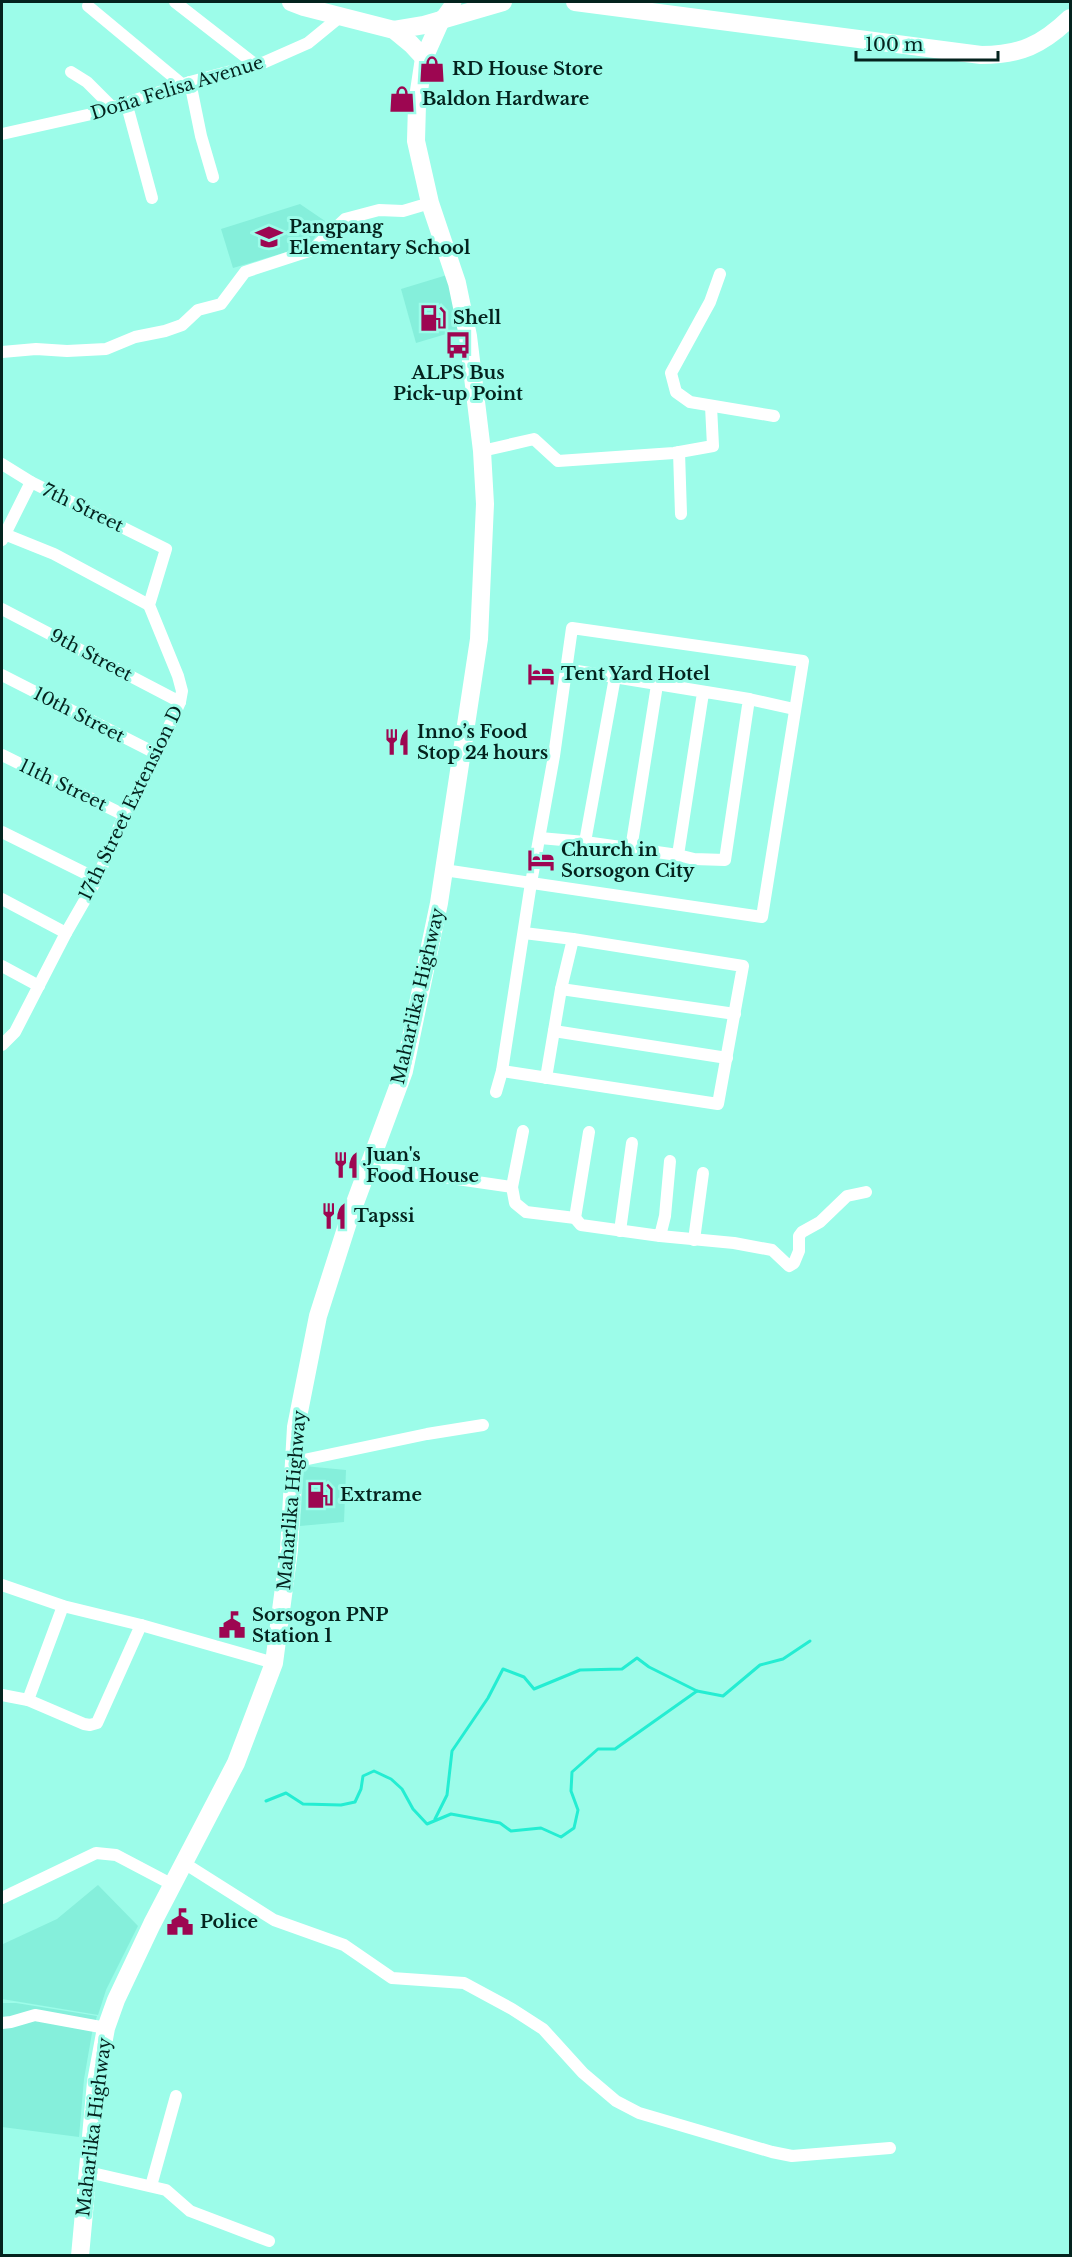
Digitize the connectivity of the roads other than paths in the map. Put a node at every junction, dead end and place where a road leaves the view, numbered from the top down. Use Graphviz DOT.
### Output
graph roads {
  1 [pos="175,2"];
  2 [pos="291,2"];
  3 [pos="454,2"];
  4 [pos="470,2"];
  5 [pos="503,2"];
  6 [pos="575,2"];
  7 [pos="673,2"];
  8 [pos="88,6"];
  9 [pos="1071,6"];
  10 [pos="341,16"];
  11 [pos="1071,18"];
  12 [pos="441,20"];
  13 [pos="394,30"];
  14 [pos="424,58"];
  15 [pos="256,65"];
  16 [pos="71,72"];
  17 [pos="187,84"];
  18 [pos="126,102"];
  19 [pos="112,107"];
  20 [pos="2,134"];
  21 [pos="213,177"];
  22 [pos="152,198"];
  23 [pos="430,203"];
  24 [pos="720,274"];
  25 [pos="2,352"];
  26 [pos="711,406"];
  27 [pos="774,416"];
  28 [pos="482,451"];
  29 [pos="679,452"];
  30 [pos="2,464"];
  31 [pos="31,482"];
  32 [pos="681,514"];
  33 [pos="3,536"];
  34 [pos="149,605"];
  35 [pos="2,609"];
  36 [pos="565,669"];
  37 [pos="2,675"];
  38 [pos="615,677"];
  39 [pos="657,685"];
  40 [pos="703,693"];
  41 [pos="749,699"];
  42 [pos="180,702"];
  43 [pos="794,709"];
  44 [pos="157,754"];
  45 [pos="2,755"];
  46 [pos="124,815"];
  47 [pos="2,832"];
  48 [pos="540,838"];
  49 [pos="585,842"];
  50 [pos="631,849"];
  51 [pos="678,855"];
  52 [pos="444,870"];
  53 [pos="97,879"];
  54 [pos="531,883"];
  55 [pos="2,899"];
  56 [pos="66,933"];
  57 [pos="524,933"];
  58 [pos="573,939"];
  59 [pos="2,966"];
  60 [pos="39,986"];
  61 [pos="561,989"];
  62 [pos="735,1014"];
  63 [pos="554,1031"];
  64 [pos="2,1044"];
  65 [pos="728,1058"];
  66 [pos="501,1071"];
  67 [pos="546,1078"];
  68 [pos="496,1092"];
  69 [pos="524,1131"];
  70 [pos="589,1132"];
  71 [pos="632,1143"];
  72 [pos="670,1161"];
  73 [pos="368,1166"];
  74 [pos="703,1173"];
  75 [pos="512,1187"];
  76 [pos="866,1192"];
  77 [pos="575,1218"];
  78 [pos="620,1231"];
  79 [pos="660,1236"];
  80 [pos="694,1240"];
  81 [pos="483,1425"];
  82 [pos="294,1462"];
  83 [pos="2,1585"];
  84 [pos="63,1606"];
  85 [pos="141,1625"];
  86 [pos="274,1663"];
  87 [pos="2,1695"];
  88 [pos="28,1700"];
  89 [pos="184,1863"];
  90 [pos="172,1885"];
  91 [pos="2,1898"];
  92 [pos="2,2023"];
  93 [pos="106,2028"];
  94 [pos="176,2096"];
  95 [pos="890,2148"];
  96 [pos="88,2172"];
  97 [pos="152,2186"];
  98 [pos="269,2241"];
  99 [pos="80,2256"];
  1 -- 15 [label="street"];
  2 -- 10 [label="highway"];
  3 -- 12 [label="main road"];
  4 -- 12 [label="highway"];
  5 -- 12 [label="highway"];
  6 -- 11 [label="highway"];
  7 -- 9 [label="highway"];
  8 -- 17 [label="street"];
  10 -- 13 [label="highway"];
  10 -- 15 [label="street, Doña Felisa Avenue"];
  12 -- 13 [label="highway"];
  12 -- 14 [label="highway, Maharlika Highway"];
  13 -- 14 [label="highway"];
  14 -- 23 [label="highway, Maharlika Highway"];
  15 -- 17 [label="street, Doña Felisa Avenue"];
  16 -- 19 [label="street"];
  17 -- 18 [label="street, Doña Felisa Avenue"];
  17 -- 21 [label="street"];
  18 -- 19 [label="street, Doña Felisa Avenue"];
  18 -- 22 [label="street"];
  19 -- 20 [label="street, Doña Felisa Avenue"];
  23 -- 25 [label="street"];
  23 -- 28 [label="highway, Maharlika Highway"];
  24 -- 26 [label="street"];
  26 -- 27 [label="street"];
  26 -- 29 [label="street"];
  28 -- 29 [label="street"];
  28 -- 52 [label="highway, Maharlika Highway"];
  29 -- 32 [label="street"];
  30 -- 31 [label="street, 7th Street"];
  31 -- 33 [label="street"];
  31 -- 34 [label="street, 7th Street"];
  33 -- 34 [label="street"];
  34 -- 42 [label="street, 17th Street Extension D"];
  35 -- 42 [label="street, 9th Street"];
  36 -- 38 [label="street"];
  36 -- 43 [label="street"];
  36 -- 48 [label="street"];
  37 -- 44 [label="street, 10th Street"];
  38 -- 39 [label="street"];
  38 -- 49 [label="street"];
  39 -- 40 [label="street"];
  39 -- 50 [label="street"];
  40 -- 41 [label="street"];
  40 -- 51 [label="street"];
  41 -- 43 [label="street"];
  41 -- 51 [label="street"];
  42 -- 44 [label="street, 17th Street Extension D"];
  43 -- 54 [label="street"];
  44 -- 46 [label="street, 17th Street Extension D"];
  45 -- 46 [label="street, 11th Street"];
  46 -- 53 [label="street, 17th Street Extension D"];
  47 -- 53 [label="street"];
  48 -- 49 [label="street"];
  48 -- 54 [label="street"];
  49 -- 50 [label="street"];
  50 -- 51 [label="street"];
  52 -- 54 [label="street"];
  52 -- 73 [label="highway, Maharlika Highway"];
  53 -- 56 [label="street, 17th Street Extension D"];
  54 -- 57 [label="street"];
  55 -- 56 [label="street"];
  56 -- 60 [label="street, 17th Street Extension D"];
  57 -- 58 [label="street"];
  57 -- 66 [label="street"];
  58 -- 61 [label="street"];
  58 -- 62 [label="street"];
  59 -- 60 [label="street"];
  60 -- 64 [label="street, 17th Street Extension D"];
  61 -- 62 [label="street"];
  61 -- 63 [label="street"];
  62 -- 65 [label="street"];
  63 -- 65 [label="street"];
  63 -- 67 [label="street"];
  65 -- 67 [label="street"];
  66 -- 67 [label="street"];
  66 -- 68 [label="street"];
  69 -- 75 [label="street"];
  70 -- 77 [label="street"];
  71 -- 78 [label="street"];
  72 -- 79 [label="street"];
  73 -- 75 [label="street"];
  73 -- 82 [label="highway, Maharlika Highway"];
  74 -- 80 [label="street"];
  75 -- 77 [label="street"];
  76 -- 80 [label="street"];
  77 -- 78 [label="street"];
  78 -- 79 [label="street"];
  79 -- 80 [label="street"];
  81 -- 82 [label="street"];
  82 -- 86 [label="highway, Maharlika Highway"];
  83 -- 84 [label="street"];
  84 -- 85 [label="street"];
  84 -- 88 [label="street"];
  85 -- 86 [label="street"];
  85 -- 88 [label="street"];
  86 -- 89 [label="highway, Maharlika Highway"];
  87 -- 88 [label="street"];
  89 -- 90 [label="highway, Maharlika Highway"];
  89 -- 95 [label="street"];
  90 -- 91 [label="street"];
  90 -- 93 [label="highway, Maharlika Highway"];
  92 -- 93 [label="street"];
  93 -- 96 [label="highway, Maharlika Highway"];
  94 -- 97 [label="street"];
  96 -- 97 [label="street"];
  96 -- 99 [label="highway, Maharlika Highway"];
  97 -- 98 [label="street"];
}
